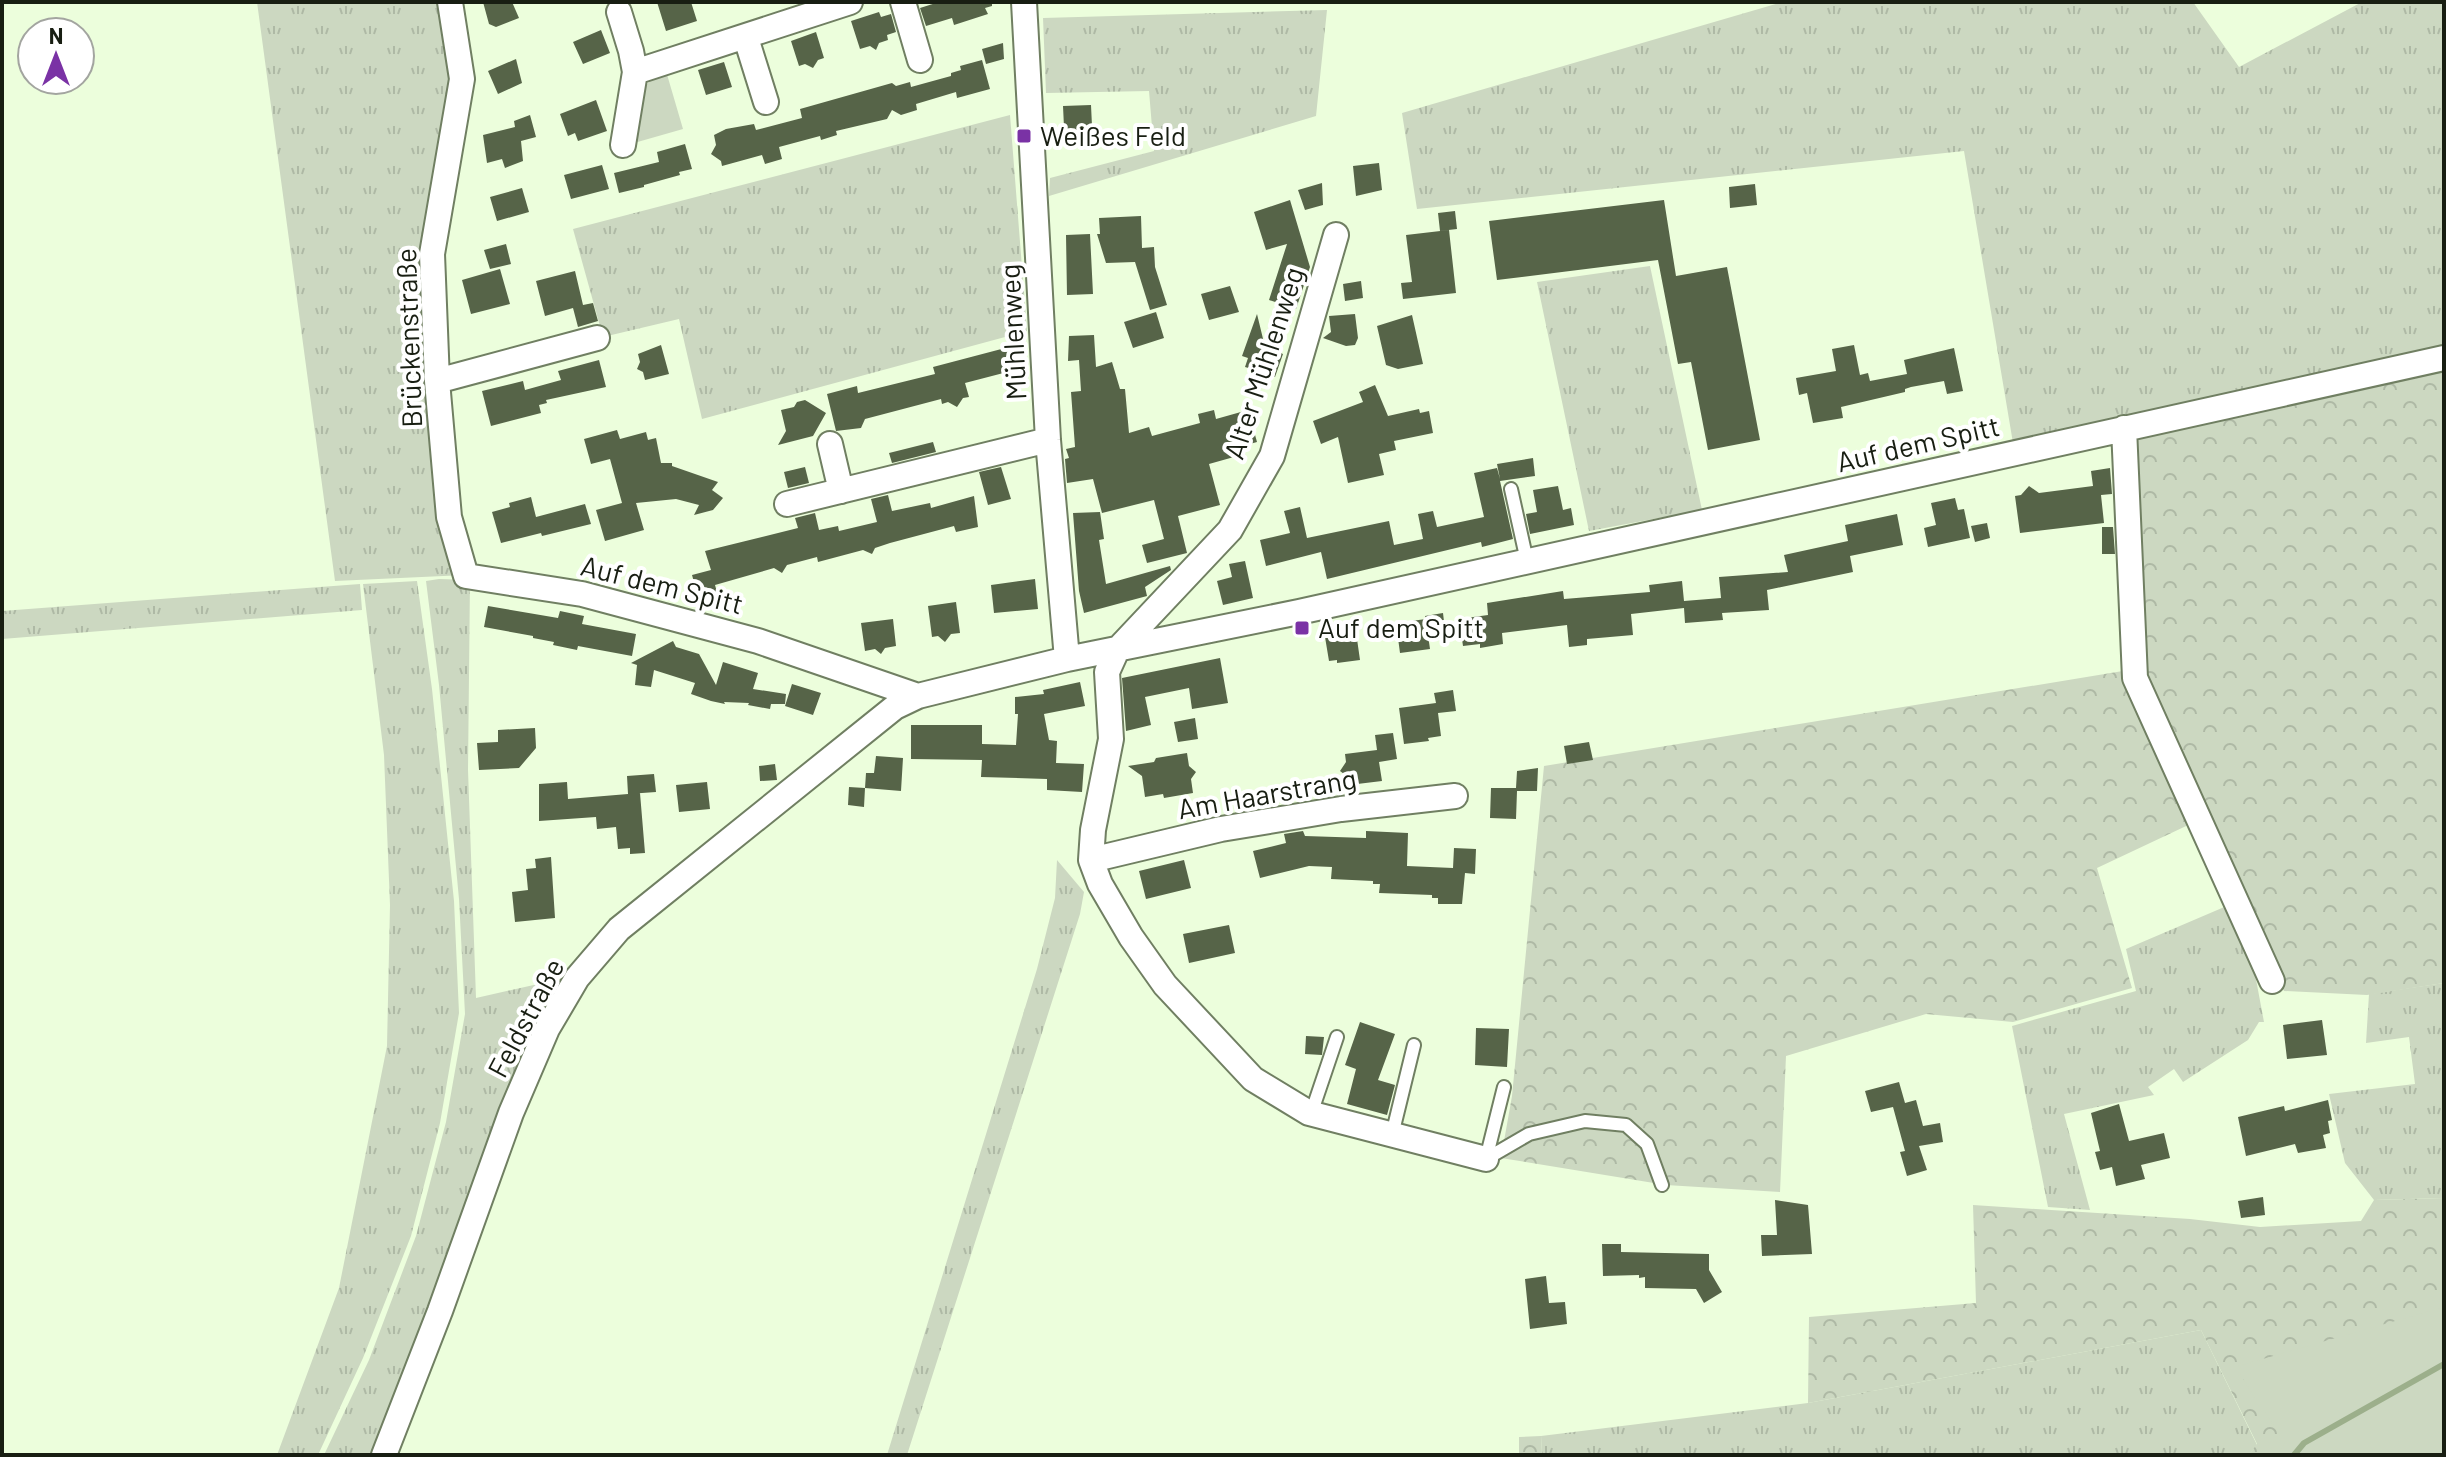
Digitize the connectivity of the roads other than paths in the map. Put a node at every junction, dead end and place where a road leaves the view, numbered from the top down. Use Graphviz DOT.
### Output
graph roads {
  1 [pos="450,2"];
  2 [pos="850,2"];
  3 [pos="903,2"];
  4 [pos="1024,2"];
  5 [pos="619,12"];
  6 [pos="785,12"];
  7 [pos="746,38"];
  8 [pos="920,60"];
  9 [pos="635,72"];
  10 [pos="766,102"];
  11 [pos="623,145"];
  12 [pos="1336,235"];
  13 [pos="597,338"];
  14 [pos="2444,358"];
  15 [pos="437,381"];
  16 [pos="2124,428"];
  17 [pos="1048,440"];
  18 [pos="830,444"];
  19 [pos="1511,489"];
  20 [pos="841,491"];
  21 [pos="787,504"];
  22 [pos="1527,561"];
  23 [pos="466,576"];
  24 [pos="1117,650"];
  25 [pos="1067,659"];
  26 [pos="918,696"];
  27 [pos="1455,796"];
  28 [pos="1091,860"];
  29 [pos="2272,981"];
  30 [pos="1337,1037"];
  31 [pos="1414,1045"];
  32 [pos="1504,1087"];
  33 [pos="1311,1114"];
  34 [pos="1392,1135"];
  35 [pos="1486,1159"];
  36 [pos="1662,1185"];
  37 [pos="384,1455"];
  1 -- 15 [label="street, Brückenstraße"];
  2 -- 6 [label="street"];
  3 -- 8 [label="street"];
  4 -- 17 [label="street, Mühlenweg"];
  5 -- 9 [label="street"];
  6 -- 7 [label="street"];
  7 -- 9 [label="street"];
  7 -- 10 [label="street"];
  9 -- 11 [label="street"];
  12 -- 24 [label="street, Alter Mühlenweg"];
  13 -- 15 [label="street"];
  14 -- 16 [label="street, Auf dem Spitt"];
  15 -- 23 [label="street, Brückenstraße"];
  16 -- 22 [label="street, Auf dem Spitt"];
  16 -- 29 [label="street"];
  17 -- 20 [label="street"];
  17 -- 25 [label="street, Mühlenweg"];
  18 -- 20 [label="street"];
  19 -- 22 [label="lane"];
  20 -- 21 [label="street"];
  22 -- 24 [label="street, Auf dem Spitt"];
  23 -- 26 [label="street, Auf dem Spitt"];
  24 -- 25 [label="street, Auf dem Spitt"];
  24 -- 28 [label="street"];
  25 -- 26 [label="street, Auf dem Spitt"];
  26 -- 37 [label="street, Feldstraße"];
  27 -- 28 [label="street, Am Haarstrang"];
  28 -- 33 [label="street"];
  30 -- 33 [label="lane"];
  31 -- 34 [label="lane"];
  32 -- 35 [label="lane"];
  33 -- 34 [label="street"];
  34 -- 35 [label="street"];
  35 -- 36 [label="lane"];
}
